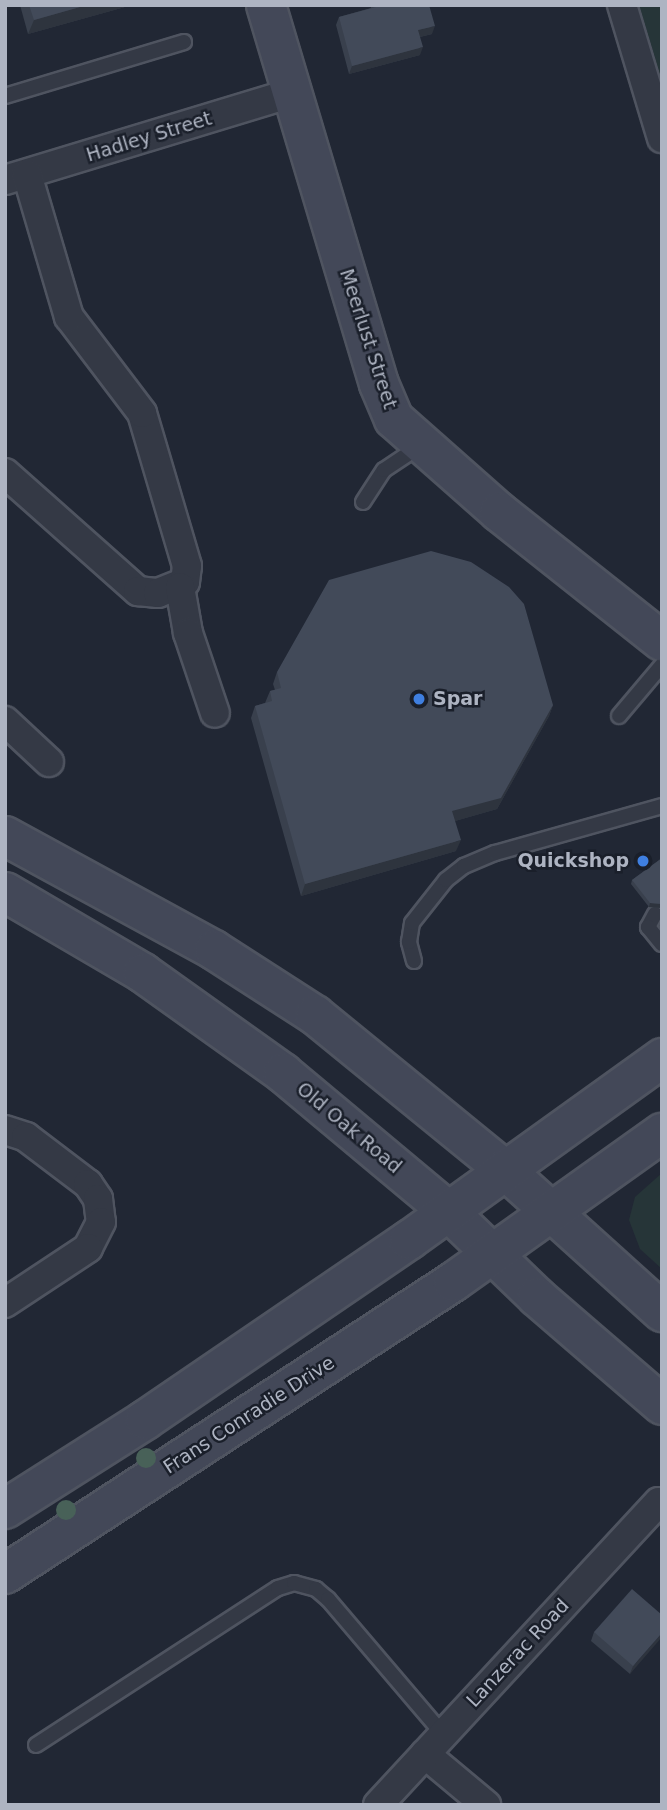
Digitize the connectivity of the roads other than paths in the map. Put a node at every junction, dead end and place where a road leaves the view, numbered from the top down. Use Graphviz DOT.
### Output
graph roads {
  1 [pos="266,5"];
  2 [pos="622,5"];
  3 [pos="184,43"];
  4 [pos="292,93"];
  5 [pos="5,96"];
  6 [pos="662,138"];
  7 [pos="16,177"];
  8 [pos="420,446"];
  9 [pos="5,473"];
  10 [pos="363,502"];
  11 [pos="180,587"];
  12 [pos="656,627"];
  13 [pos="662,665"];
  14 [pos="215,713"];
  15 [pos="619,716"];
  16 [pos="5,721"];
  17 [pos="49,762"];
  18 [pos="662,806"];
  19 [pos="5,836"];
  20 [pos="5,892"];
  21 [pos="655,914"];
  22 [pos="662,944"];
  23 [pos="414,961"];
  24 [pos="662,1058"];
  25 [pos="5,1130"];
  26 [pos="662,1133"];
  27 [pos="505,1170"];
  28 [pos="449,1212"];
  29 [pos="548,1213"];
  30 [pos="491,1254"];
  31 [pos="5,1303"];
  32 [pos="662,1312"];
  33 [pos="662,1405"];
  34 [pos="659,1502"];
  35 [pos="5,1509"];
  36 [pos="5,1574"];
  37 [pos="434,1744"];
  38 [pos="36,1745"];
  39 [pos="378,1805"];
  40 [pos="486,1805"];
  1 -- 4 [label="street, Meerlust Street"];
  2 -- 6 [label="street"];
  3 -- 5 [label="lane"];
  4 -- 7 [label="street, Hadley Street"];
  4 -- 8 [label="street, Meerlust Street"];
  7 -- 11 [label="street"];
  8 -- 10 [label="lane"];
  8 -- 12 [label="street, Meerlust Street"];
  9 -- 11 [label="street"];
  11 -- 14 [label="street"];
  13 -- 15 [label="lane"];
  16 -- 17 [label="street"];
  18 -- 23 [label="lane"];
  19 -- 27 [label="street"];
  20 -- 28 [label="street, Old Oak Road"];
  21 -- 22 [label="lane"];
  24 -- 27 [label="street"];
  25 -- 31 [label="street"];
  26 -- 29 [label="street, Frans Conradie Drive"];
  27 -- 28 [label="street"];
  27 -- 29 [label="street"];
  28 -- 30 [label="street, Old Oak Road"];
  28 -- 35 [label="street"];
  29 -- 30 [label="street, Frans Conradie Drive"];
  29 -- 32 [label="street"];
  30 -- 33 [label="street, Old Oak Road"];
  30 -- 36 [label="street, Frans Conradie Drive"];
  34 -- 37 [label="street, Lanzerac Road"];
  37 -- 38 [label="lane"];
  37 -- 39 [label="street, Lanzerac Road"];
  37 -- 40 [label="street"];
}
